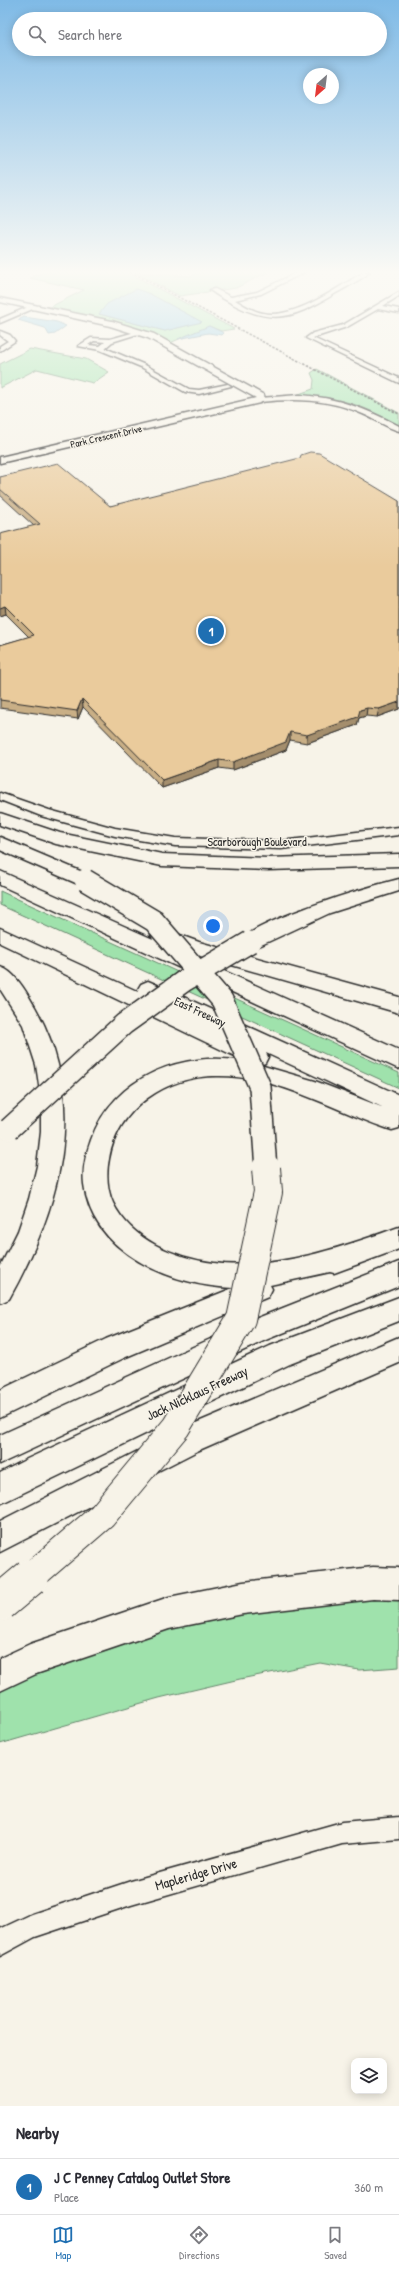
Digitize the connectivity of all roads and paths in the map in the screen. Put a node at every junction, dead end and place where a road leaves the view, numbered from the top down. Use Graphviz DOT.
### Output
graph roads {
  1 [pos="150,370"];
  2 [pos="165,370"];
  3 [pos="201,370"];
  4 [pos="215,370"];
  5 [pos="377,370"];
  6 [pos="399,381"];
  7 [pos="228,386"];
  8 [pos="214,388"];
  9 [pos="239,392"];
  10 [pos="260,400"];
  11 [pos="230,407"];
  12 [pos="399,429"];
  13 [pos="0,460"];
  14 [pos="0,796"];
  15 [pos="0,803"];
  16 [pos="0,819"];
  17 [pos="399,831"];
  18 [pos="115,832"];
  19 [pos="0,843"];
  20 [pos="399,860"];
  21 [pos="373,862"];
  22 [pos="399,864"];
  23 [pos="0,871"];
  24 [pos="0,877"];
  25 [pos="399,885"];
  26 [pos="0,920"];
  27 [pos="0,935"];
  28 [pos="0,974"];
  29 [pos="399,1005"];
  30 [pos="399,1060"];
  31 [pos="397,1117"];
  32 [pos="5,1133"];
  33 [pos="399,1238"];
  34 [pos="348,1256"];
  35 [pos="399,1274"];
  36 [pos="0,1291"];
  37 [pos="399,1309"];
  38 [pos="399,1350"];
  39 [pos="0,1404"];
  40 [pos="0,1450"];
  41 [pos="0,1489"];
  42 [pos="0,1537"];
  43 [pos="399,1584"];
  44 [pos="0,1603"];
  45 [pos="0,1674"];
  46 [pos="399,1828"];
  47 [pos="0,1944"];
  1 -- 8 [label="street"];
  2 -- 8 [label="street"];
  3 -- 7 [label="street"];
  4 -- 10 [label="street"];
  5 -- 6 [label="street"];
  7 -- 8 [label="street"];
  7 -- 9 [label="street"];
  9 -- 10 [label="street"];
  9 -- 11 [label="street"];
  10 -- 11 [label="street, Park Crescent Drive"];
  10 -- 12 [label="street"];
  11 -- 13 [label="street, Park Crescent Drive"];
  14 -- 18 [label="street, Scarborough Boulevard"];
  15 -- 18 [label="street, Scarborough Boulevard"];
  16 -- 21 [label="highway"];
  17 -- 18 [label="street, Scarborough Boulevard"];
  19 -- 44 [label="highway, bridge"];
  20 -- 21 [label="highway"];
  21 -- 22 [label="highway"];
  23 -- 29 [label="highway"];
  24 -- 30 [label="highway"];
  25 -- 32 [label="highway, bridge"];
  26 -- 31 [label="highway, East Freeway"];
  27 -- 31 [label="highway"];
  28 -- 36 [label="highway"];
  31 -- 34 [label="highway"];
  33 -- 34 [label="highway"];
  34 -- 39 [label="highway"];
  35 -- 40 [label="highway"];
  37 -- 41 [label="highway, Jack Nicklaus Freeway"];
  38 -- 42 [label="highway"];
  43 -- 45 [label="highway"];
  46 -- 47 [label="street, Mapleridge Drive"];
}
